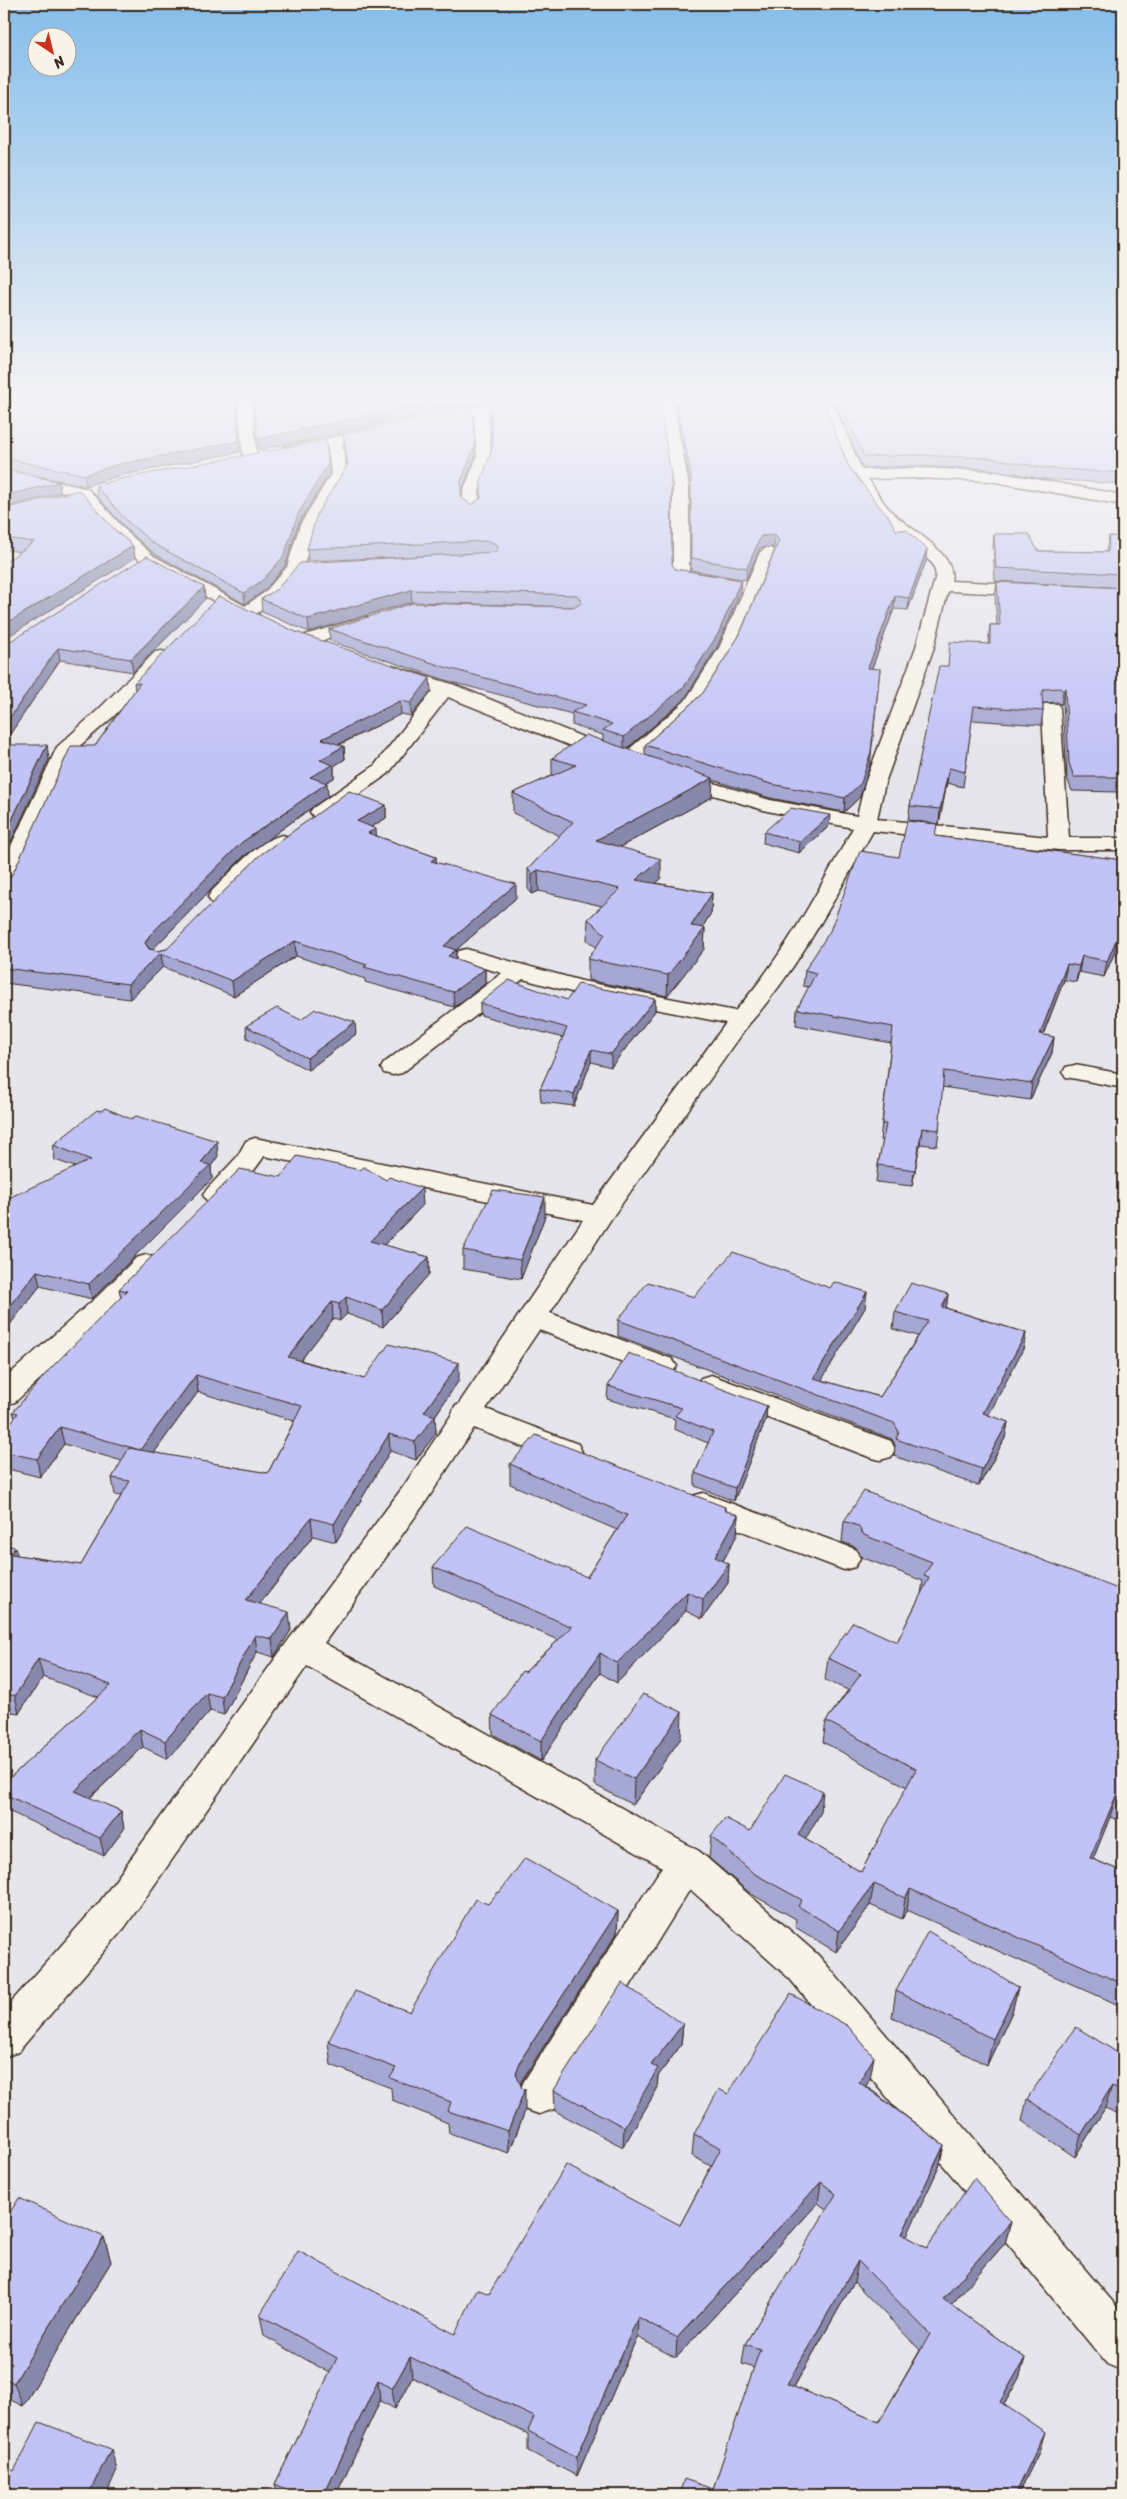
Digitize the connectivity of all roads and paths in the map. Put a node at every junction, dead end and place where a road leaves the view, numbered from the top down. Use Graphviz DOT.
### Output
graph roads {
  1 [pos="110,519"];
  2 [pos="312,519"];
  3 [pos="681,519"];
  4 [pos="890,519"];
  5 [pos="768,552"];
  6 [pos="148,559"];
  7 [pos="295,568"];
  8 [pos="314,568"];
  9 [pos="132,569"];
  10 [pos="942,586"];
  11 [pos="752,588"];
  12 [pos="1047,591"];
  13 [pos="245,613"];
  14 [pos="379,618"];
  15 [pos="265,622"];
  16 [pos="173,644"];
  17 [pos="334,651"];
  18 [pos="380,667"];
  19 [pos="445,688"];
  20 [pos="1051,708"];
  21 [pos="644,767"];
  22 [pos="866,824"];
  23 [pos="1059,844"];
  24 [pos="1123,844"];
  25 [pos="4,884"];
  26 [pos="206,910"];
  27 [pos="466,956"];
  28 [pos="519,970"];
  29 [pos="741,1020"];
  30 [pos="393,1068"];
  31 [pos="1075,1072"];
  32 [pos="1123,1081"];
  33 [pos="199,1211"];
  34 [pos="600,1215"];
  35 [pos="165,1245"];
  36 [pos="533,1318"];
  37 [pos="4,1395"];
  38 [pos="466,1413"];
  39 [pos="880,1449"];
  40 [pos="595,1463"];
  41 [pos="678,1494"];
  42 [pos="844,1558"];
  43 [pos="302,1648"];
  44 [pos="686,1862"];
  45 [pos="4,2039"];
  46 [pos="539,2095"];
  47 [pos="1123,2348"];
  1 -- 6 [label="street"];
  2 -- 7 [label="street"];
  3 -- 11 [label="street"];
  4 -- 10 [label="street"];
  5 -- 11 [label="street"];
  6 -- 9 [label="street"];
  6 -- 13 [label="street"];
  7 -- 8 [label="street"];
  7 -- 13 [label="street"];
  10 -- 12 [label="street"];
  10 -- 22 [label="street"];
  11 -- 21 [label="street"];
  13 -- 15 [label="street"];
  14 -- 17 [label="street"];
  16 -- 25 [label="street"];
  18 -- 19 [label="street"];
  19 -- 21 [label="street"];
  19 -- 26 [label="street"];
  20 -- 23 [label="street"];
  21 -- 22 [label="street"];
  22 -- 23 [label="street"];
  22 -- 29 [label="street"];
  23 -- 24 [label="street"];
  27 -- 28 [label="street"];
  28 -- 29 [label="street"];
  28 -- 30 [label="street"];
  29 -- 34 [label="street"];
  31 -- 32 [label="street"];
  33 -- 34 [label="street"];
  34 -- 36 [label="street"];
  35 -- 37 [label="street"];
  36 -- 38 [label="street"];
  36 -- 39 [label="street"];
  38 -- 40 [label="street"];
  38 -- 43 [label="street"];
  41 -- 42 [label="street"];
  43 -- 44 [label="street"];
  43 -- 45 [label="street"];
  44 -- 46 [label="street"];
  44 -- 47 [label="street"];
}
